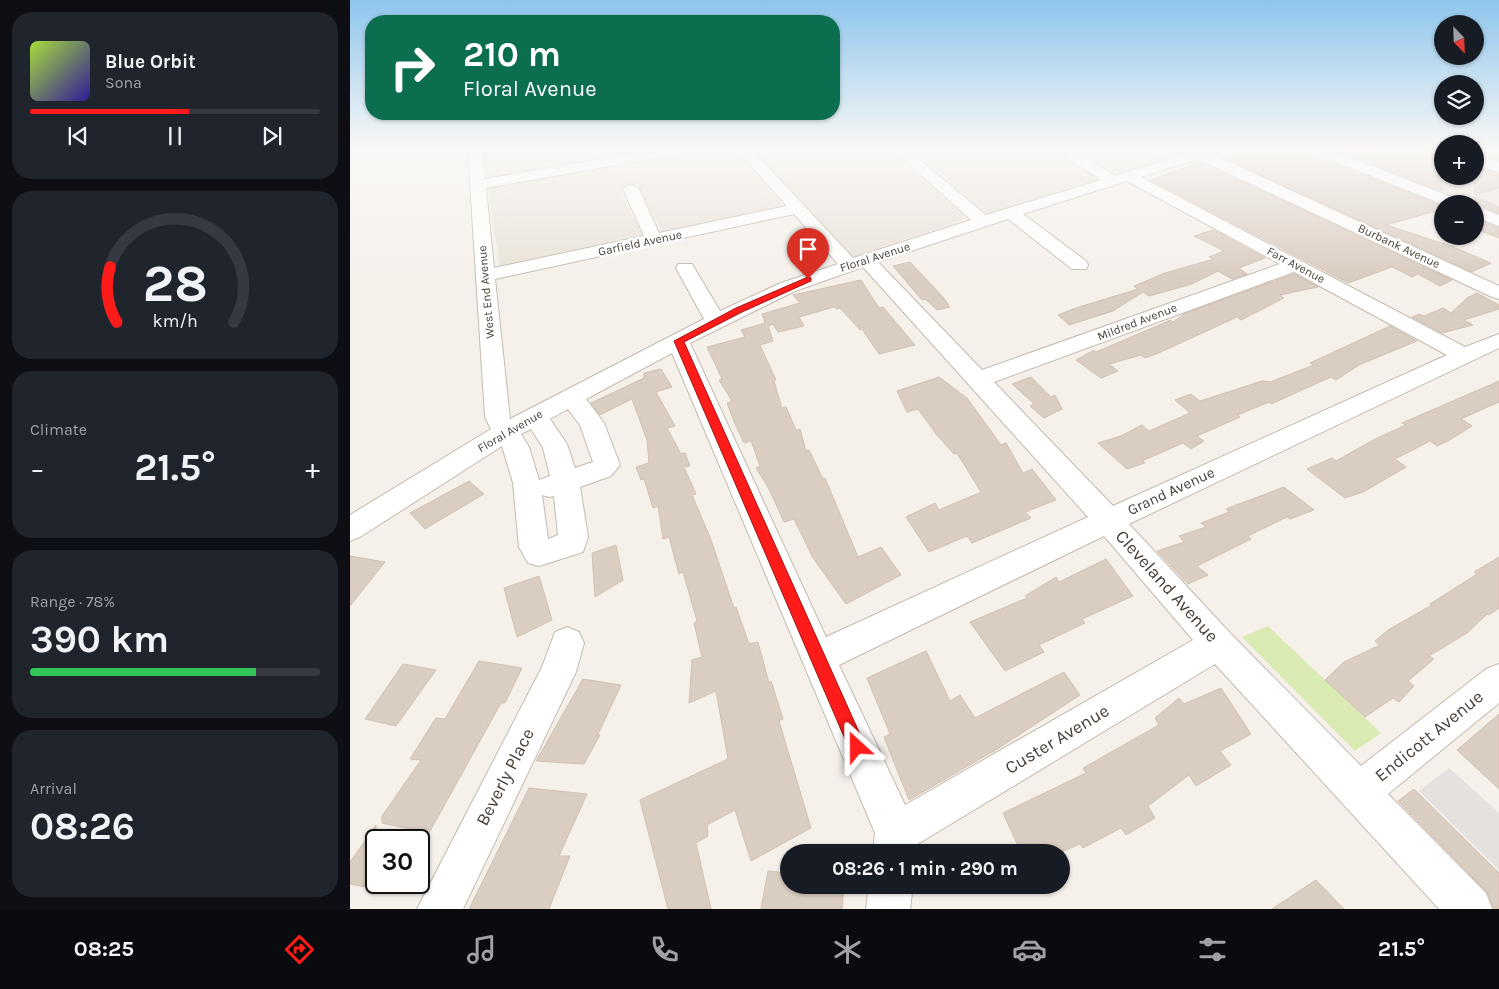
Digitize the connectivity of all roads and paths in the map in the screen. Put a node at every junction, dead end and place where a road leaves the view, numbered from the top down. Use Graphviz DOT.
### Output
graph roads {
  1 [pos="478,192"];
  2 [pos="632,192"];
  3 [pos="781,192"];
  4 [pos="949,192"];
  5 [pos="1078,192"];
  6 [pos="1148,192"];
  7 [pos="1289,192"];
  8 [pos="796,209"];
  9 [pos="1011,213"];
  10 [pos="1484,215"];
  11 [pos="1499,221"];
  12 [pos="984,222"];
  13 [pos="654,240"];
  14 [pos="858,263"];
  15 [pos="1079,265"];
  16 [pos="1296,265"];
  17 [pos="685,268"];
  18 [pos="484,276"];
  19 [pos="1499,292"];
  20 [pos="716,321"];
  21 [pos="1499,340"];
  22 [pos="678,341"];
  23 [pos="1464,356"];
  24 [pos="979,379"];
  25 [pos="571,397"];
  26 [pos="534,417"];
  27 [pos="505,432"];
  28 [pos="565,481"];
  29 [pos="528,494"];
  30 [pos="1108,521"];
  31 [pos="350,529"];
  32 [pos="566,644"];
  33 [pos="1218,644"];
  34 [pos="817,658"];
  35 [pos="1499,681"];
  36 [pos="1359,792"];
  37 [pos="895,843"];
  38 [pos="889,894"];
  39 [pos="439,909"];
  40 [pos="888,909"];
  41 [pos="1470,909"];
  1 -- 18 [label="street, West End Avenue"];
  2 -- 13 [label="street"];
  3 -- 8 [label="street, Cleveland Avenue"];
  4 -- 12 [label="street"];
  5 -- 9 [label="street, Floral Avenue"];
  6 -- 16 [label="street, Farr Avenue"];
  7 -- 19 [label="street, Burbank Avenue"];
  8 -- 13 [label="street, Garfield Avenue"];
  8 -- 14 [label="street, Cleveland Avenue"];
  9 -- 12 [label="street, Floral Avenue"];
  9 -- 15 [label="street"];
  10 -- 11 [label="street"];
  12 -- 14 [label="street, Floral Avenue"];
  13 -- 18 [label="street, Garfield Avenue"];
  14 -- 20 [label="street, Floral Avenue"];
  14 -- 24 [label="street, Cleveland Avenue"];
  16 -- 23 [label="street, Farr Avenue"];
  16 -- 24 [label="street, Mildred Avenue"];
  17 -- 20 [label="street"];
  18 -- 27 [label="street, West End Avenue"];
  20 -- 22 [label="street, Floral Avenue"];
  21 -- 23 [label="street, Grand Avenue"];
  22 -- 25 [label="street, Floral Avenue"];
  22 -- 34 [label="street"];
  23 -- 30 [label="street, Grand Avenue"];
  24 -- 30 [label="street, Cleveland Avenue"];
  25 -- 26 [label="street, Floral Avenue"];
  25 -- 28 [label="street"];
  26 -- 27 [label="street, Floral Avenue"];
  26 -- 28 [label="street"];
  27 -- 29 [label="street, West End Avenue"];
  27 -- 31 [label="street, Floral Avenue"];
  28 -- 29 [label="street"];
  28 -- 29 [label="street, West End Avenue"];
  30 -- 33 [label="street, Cleveland Avenue"];
  30 -- 34 [label="street, Grand Avenue"];
  32 -- 39 [label="street, Beverly Place"];
  33 -- 36 [label="street, Cleveland Avenue"];
  33 -- 37 [label="street, Custer Avenue"];
  34 -- 37 [label="street"];
  35 -- 36 [label="street, Endicott Avenue"];
  36 -- 41 [label="street, Cleveland Avenue"];
  38 -- 40 [label="street"];
}
